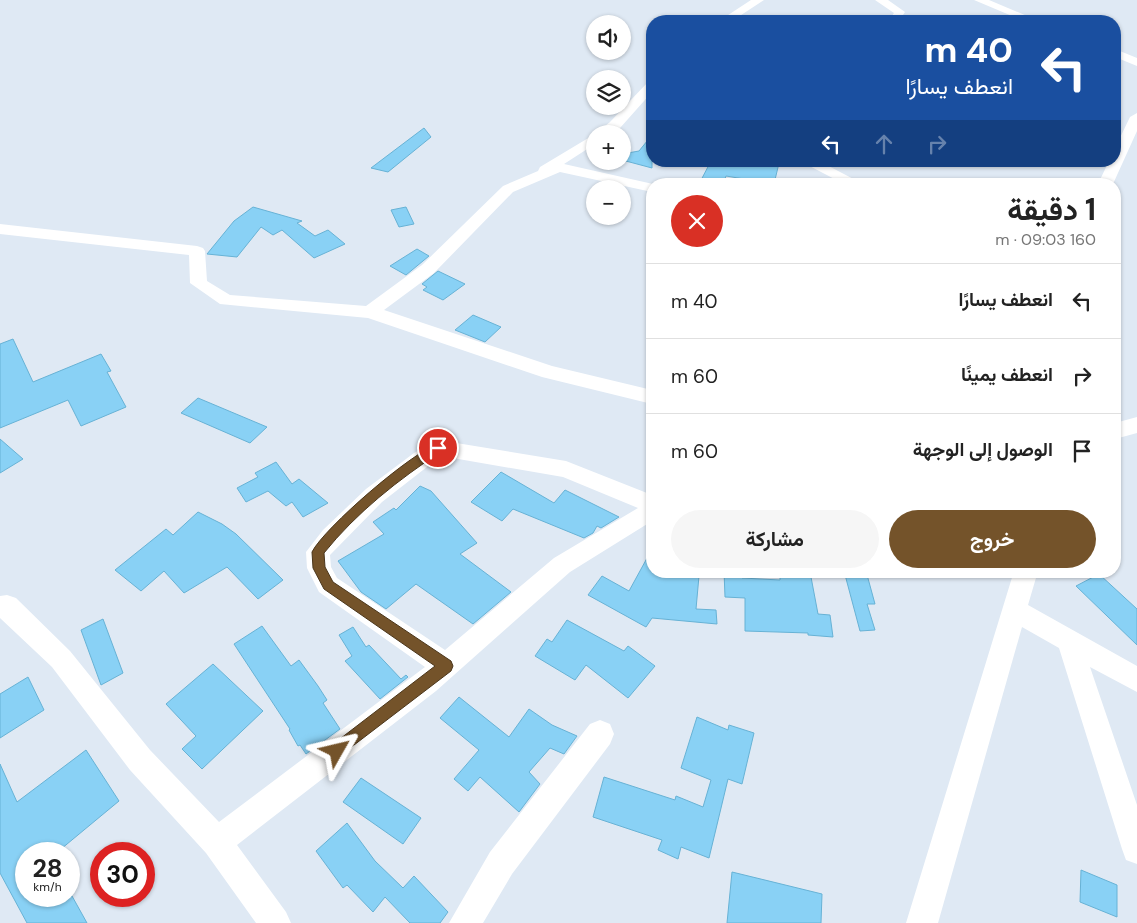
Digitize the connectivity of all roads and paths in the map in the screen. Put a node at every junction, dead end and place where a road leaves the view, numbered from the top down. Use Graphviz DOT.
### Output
graph roads {
  1 [pos="759,0"];
  2 [pos="880,0"];
  3 [pos="979,0"];
  4 [pos="735,15"];
  5 [pos="898,15"];
  6 [pos="1018,15"];
  7 [pos="1121,55"];
  8 [pos="1137,62"];
  9 [pos="646,91"];
  10 [pos="1137,118"];
  11 [pos="615,125"];
  12 [pos="586,144"];
  13 [pos="1121,151"];
  14 [pos="820,167"];
  15 [pos="533,178"];
  16 [pos="843,178"];
  17 [pos="646,187"];
  18 [pos="0,229"];
  19 [pos="370,312"];
  20 [pos="646,396"];
  21 [pos="1137,425"];
  22 [pos="1121,429"];
  23 [pos="646,502"];
  24 [pos="646,514"];
  25 [pos="1024,578"];
  26 [pos="0,607"];
  27 [pos="1013,609"];
  28 [pos="1069,641"];
  29 [pos="446,666"];
  30 [pos="1137,680"];
  31 [pos="600,734"];
  32 [pos="217,842"];
  33 [pos="1137,850"];
  34 [pos="275,923"];
  35 [pos="465,923"];
  36 [pos="922,923"];
  1 -- 4 [label="street"];
  2 -- 5 [label="street"];
  3 -- 6 [label="street"];
  7 -- 8 [label="street"];
  9 -- 11 [label="street"];
  10 -- 13 [label="street"];
  12 -- 15 [label="street"];
  14 -- 16 [label="street"];
  15 -- 17 [label="street"];
  15 -- 19 [label="street"];
  18 -- 19 [label="street"];
  19 -- 20 [label="street"];
  21 -- 22 [label="street"];
  23 -- 29 [label="street"];
  24 -- 29 [label="street"];
  25 -- 27 [label="street"];
  26 -- 32 [label="street"];
  27 -- 28 [label="street"];
  27 -- 36 [label="street"];
  28 -- 30 [label="street"];
  28 -- 33 [label="street"];
  29 -- 32 [label="street"];
  31 -- 35 [label="street"];
  32 -- 34 [label="street"];
}
